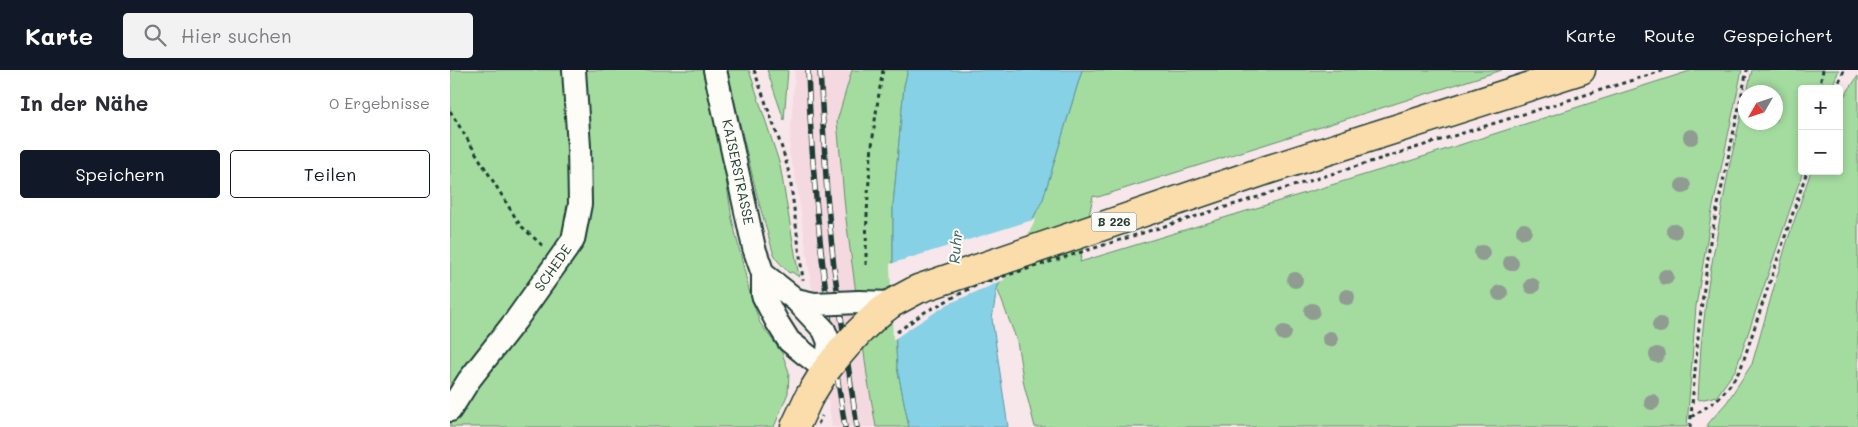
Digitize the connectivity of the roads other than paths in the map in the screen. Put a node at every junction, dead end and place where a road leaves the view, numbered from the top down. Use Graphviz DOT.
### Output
graph roads {
  1 [pos="574,70"];
  2 [pos="715,70"];
  3 [pos="1581,70"];
  4 [pos="763,274"];
  5 [pos="796,300"];
  6 [pos="892,303"];
  7 [pos="826,370"];
  8 [pos="450,410"];
  9 [pos="807,426"];
  1 -- 8 [label="street, SCHEDE"];
  2 -- 4 [label="street, KAISERSTRASSE"];
  3 -- 6 [label="main road, B 226"];
  4 -- 5 [label="street"];
  4 -- 7 [label="street, KAISERSTRASSE, bridge"];
  5 -- 6 [label="street, bridge"];
  5 -- 7 [label="street, bridge"];
  6 -- 7 [label="main road, B 226, bridge"];
  7 -- 9 [label="main road, B 226, bridge"];
}
